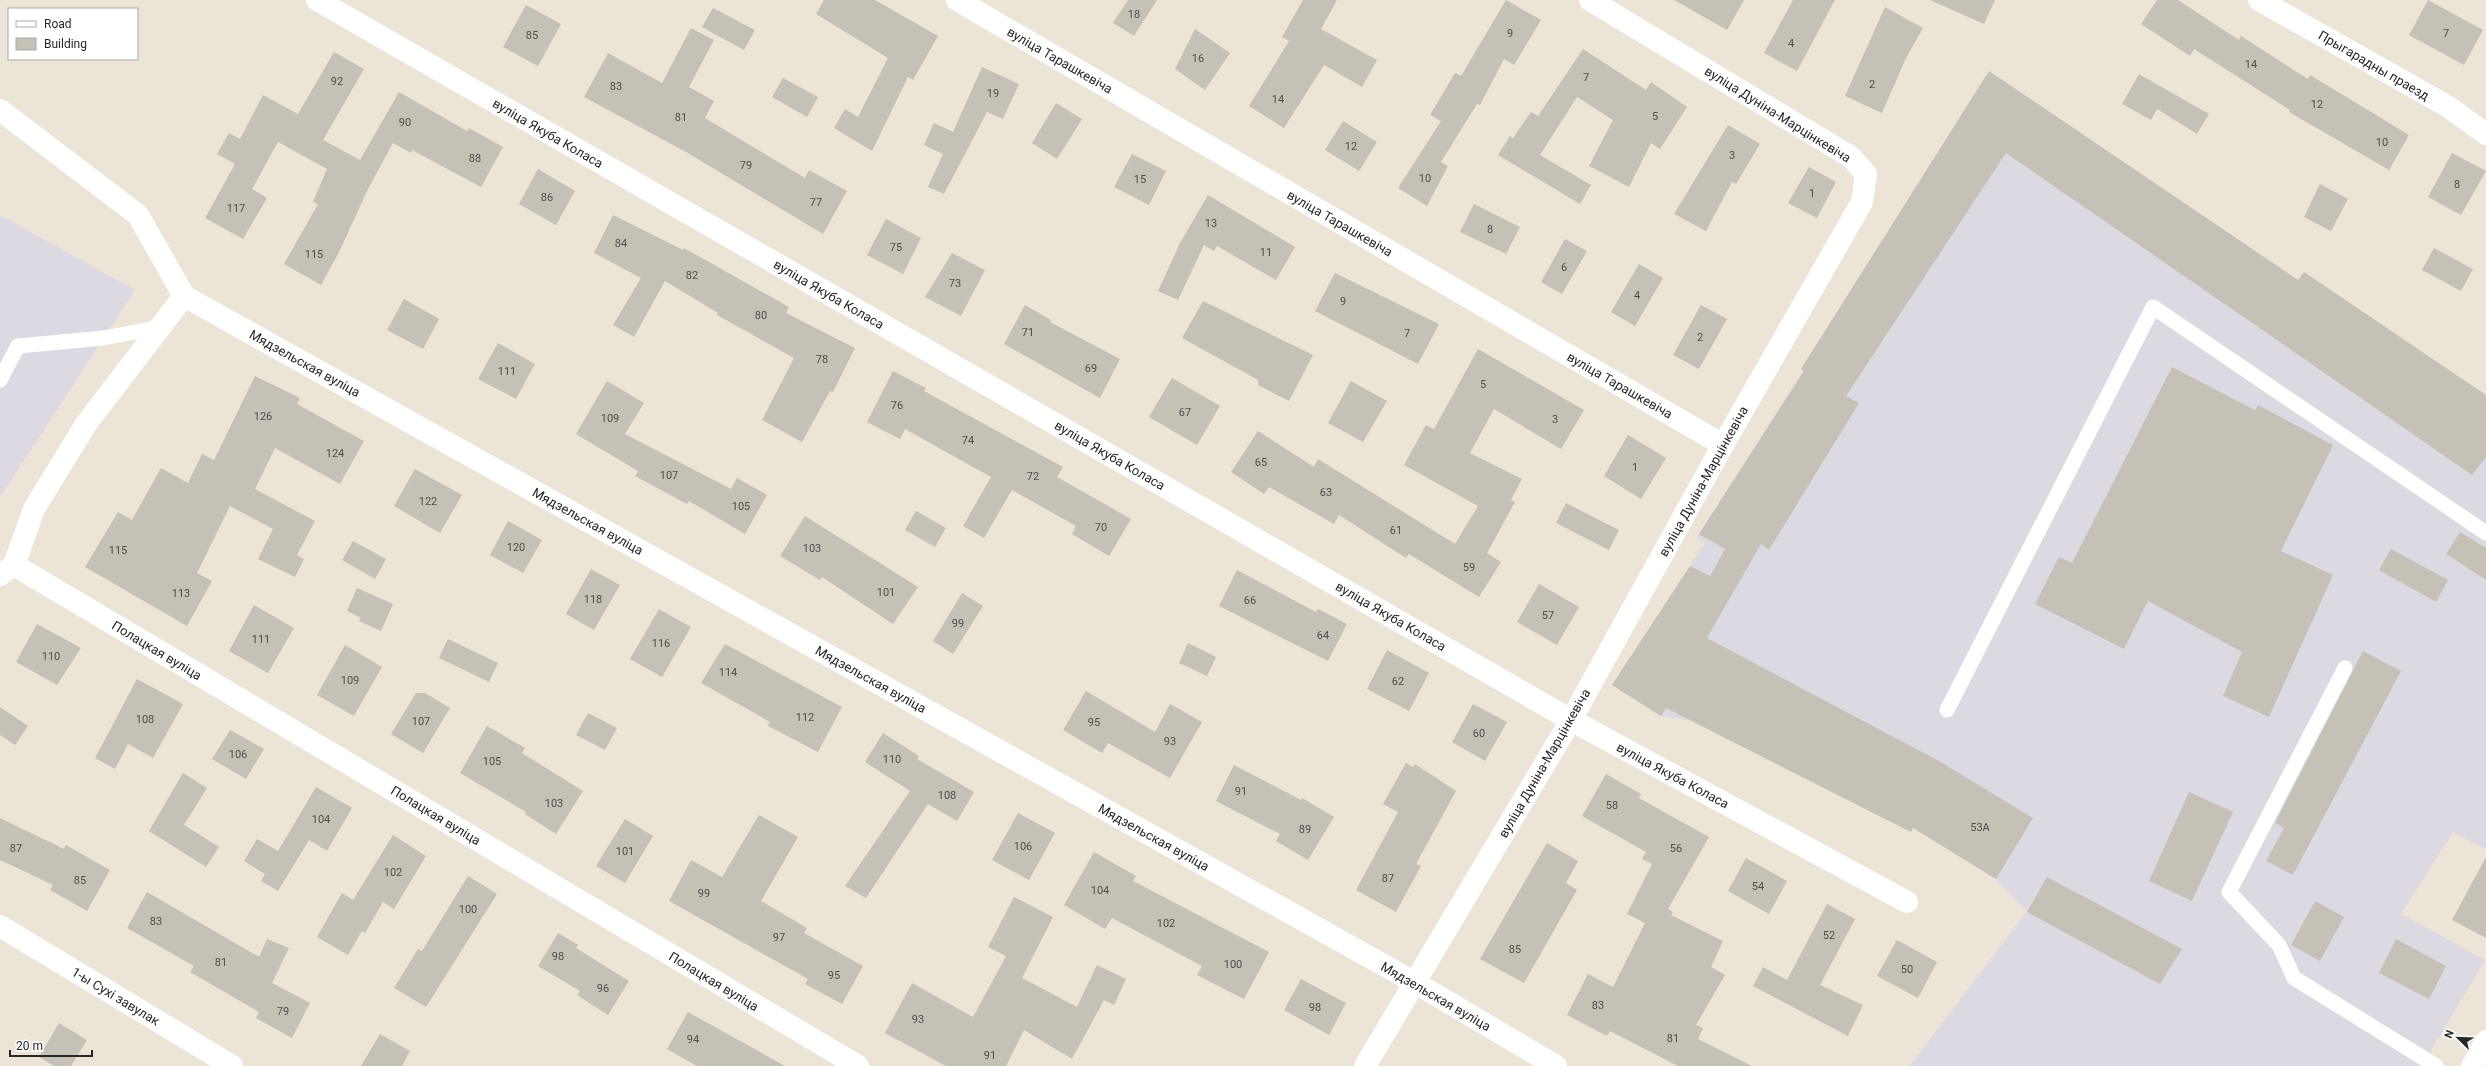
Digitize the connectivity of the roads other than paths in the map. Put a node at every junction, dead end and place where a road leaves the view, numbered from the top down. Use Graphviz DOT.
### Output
graph roads {
  1 [pos="317,0"];
  2 [pos="957,0"];
  3 [pos="1590,0"];
  4 [pos="2260,0"];
  5 [pos="0,110"];
  6 [pos="2486,134"];
  7 [pos="184,296"];
  8 [pos="161,326"];
  9 [pos="0,380"];
  10 [pos="1723,445"];
  11 [pos="2486,533"];
  12 [pos="7,570"];
  13 [pos="2345,668"];
  14 [pos="1946,710"];
  15 [pos="1571,720"];
  16 [pos="1908,902"];
  17 [pos="0,926"];
  18 [pos="1414,982"];
  19 [pos="2486,1040"];
  20 [pos="232,1066"];
  21 [pos="858,1066"];
  22 [pos="1365,1066"];
  23 [pos="1556,1066"];
  24 [pos="2436,1066"];
  25 [pos="2472,1066"];
  1 -- 15 [label="street, вуліца Якуба Коласа"];
  2 -- 10 [label="street, вуліца Тарашкевіча"];
  3 -- 10 [label="street, вуліца Дуніна-Марцінкевіча"];
  4 -- 6 [label="street, Прыгарадны праезд"];
  5 -- 7 [label="street"];
  7 -- 8 [label="street"];
  7 -- 18 [label="street, Мядзельская вуліца"];
  8 -- 9 [label="lane"];
  8 -- 12 [label="street"];
  10 -- 15 [label="street, вуліца Дуніна-Марцінкевіча"];
  11 -- 14 [label="lane"];
  12 -- 21 [label="street, Полацкая вуліца"];
  13 -- 24 [label="lane"];
  15 -- 16 [label="street, вуліца Якуба Коласа"];
  15 -- 18 [label="street, вуліца Дуніна-Марцінкевіча"];
  17 -- 20 [label="street, 1-ы Сухі завулак"];
  18 -- 22 [label="street, вуліца Дуніна-Марцінкевіча"];
  18 -- 23 [label="street, Мядзельская вуліца"];
  19 -- 25 [label="street"];
}
